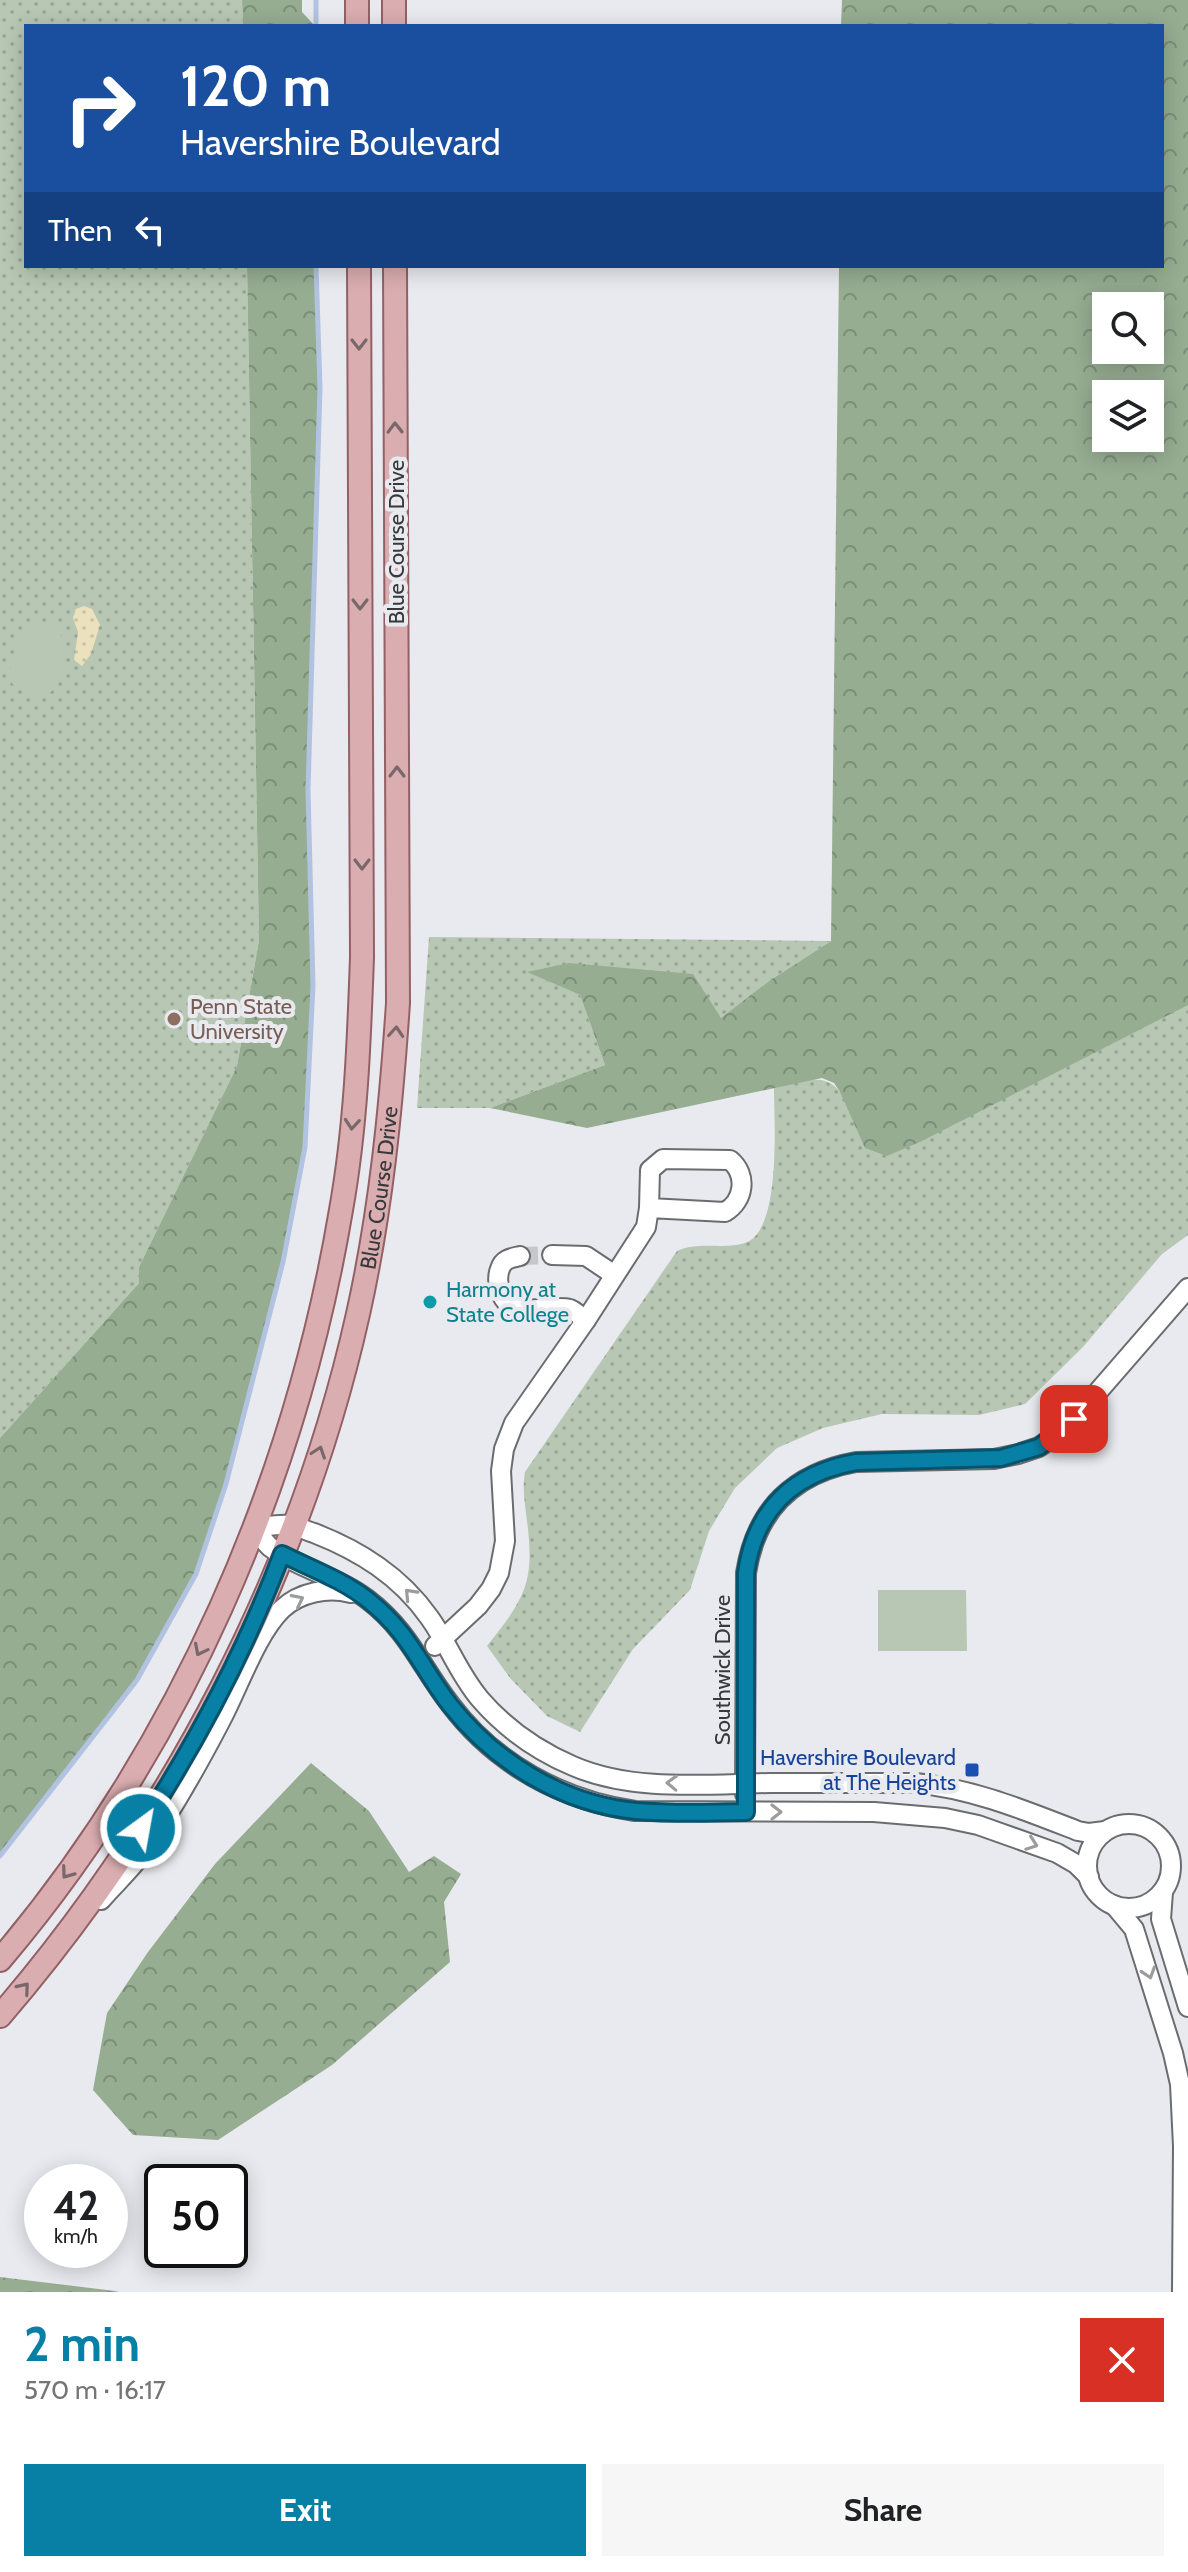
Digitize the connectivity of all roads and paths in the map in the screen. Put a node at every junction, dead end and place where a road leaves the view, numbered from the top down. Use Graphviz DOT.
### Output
graph roads {
  1 [pos="357,0"];
  2 [pos="394,0"];
  3 [pos="357,24"];
  4 [pos="394,24"];
  5 [pos="359,268"];
  6 [pos="395,268"];
  7 [pos="649,1208"];
  8 [pos="552,1255"];
  9 [pos="520,1256"];
  10 [pos="613,1274"];
  11 [pos="1188,1288"];
  12 [pos="586,1320"];
  13 [pos="293,1525"];
  14 [pos="255,1528"];
  15 [pos="282,1554"];
  16 [pos="365,1598"];
  17 [pos="441,1639"];
  18 [pos="421,1659"];
  19 [pos="745,1784"];
  20 [pos="746,1812"];
  21 [pos="1105,1831"];
  22 [pos="1167,1848"];
  23 [pos="1188,1855"];
  24 [pos="1089,1877"];
  25 [pos="1188,1878"];
  26 [pos="1165,1889"];
  27 [pos="1114,1905"];
  28 [pos="49,1959"];
  29 [pos="0,1960"];
  30 [pos="1188,2007"];
  31 [pos="0,2016"];
  32 [pos="1182,2292"];
  1 -- 3 [label="main road"];
  2 -- 4 [label="main road"];
  5 -- 14 [label="main road, Blue Course Drive, one-way"];
  13 -- 6 [label="main road, Blue Course Drive, one-way"];
  7 -- 7 [label="street"];
  7 -- 10 [label="street"];
  8 -- 10 [label="street"];
  9 -- 12 [label="street"];
  10 -- 12 [label="street"];
  11 -- 19 [label="street, Southwick Drive"];
  12 -- 17 [label="street"];
  13 -- 14 [label="street"];
  13 -- 15 [label="main road, Blue Course Drive"];
  17 -- 13 [label="street, one-way"];
  14 -- 15 [label="street"];
  14 -- 29 [label="main road, Blue Course Drive, one-way"];
  15 -- 16 [label="street"];
  15 -- 28 [label="main road, Blue Course Drive"];
  16 -- 18 [label="street"];
  28 -- 16 [label="street, one-way"];
  17 -- 18 [label="street"];
  19 -- 17 [label="street, one-way"];
  18 -- 20 [label="street"];
  19 -- 20 [label="street, Southwick Drive"];
  19 -- 21 [label="street"];
  20 -- 24 [label="street, one-way"];
  21 -- 22 [label="street"];
  21 -- 24 [label="street"];
  22 -- 23 [label="street"];
  22 -- 26 [label="street"];
  24 -- 27 [label="street"];
  25 -- 26 [label="street"];
  26 -- 27 [label="street"];
  26 -- 30 [label="street"];
  27 -- 32 [label="street, one-way"];
  31 -- 28 [label="main road, Blue Course Drive, one-way"];
}
